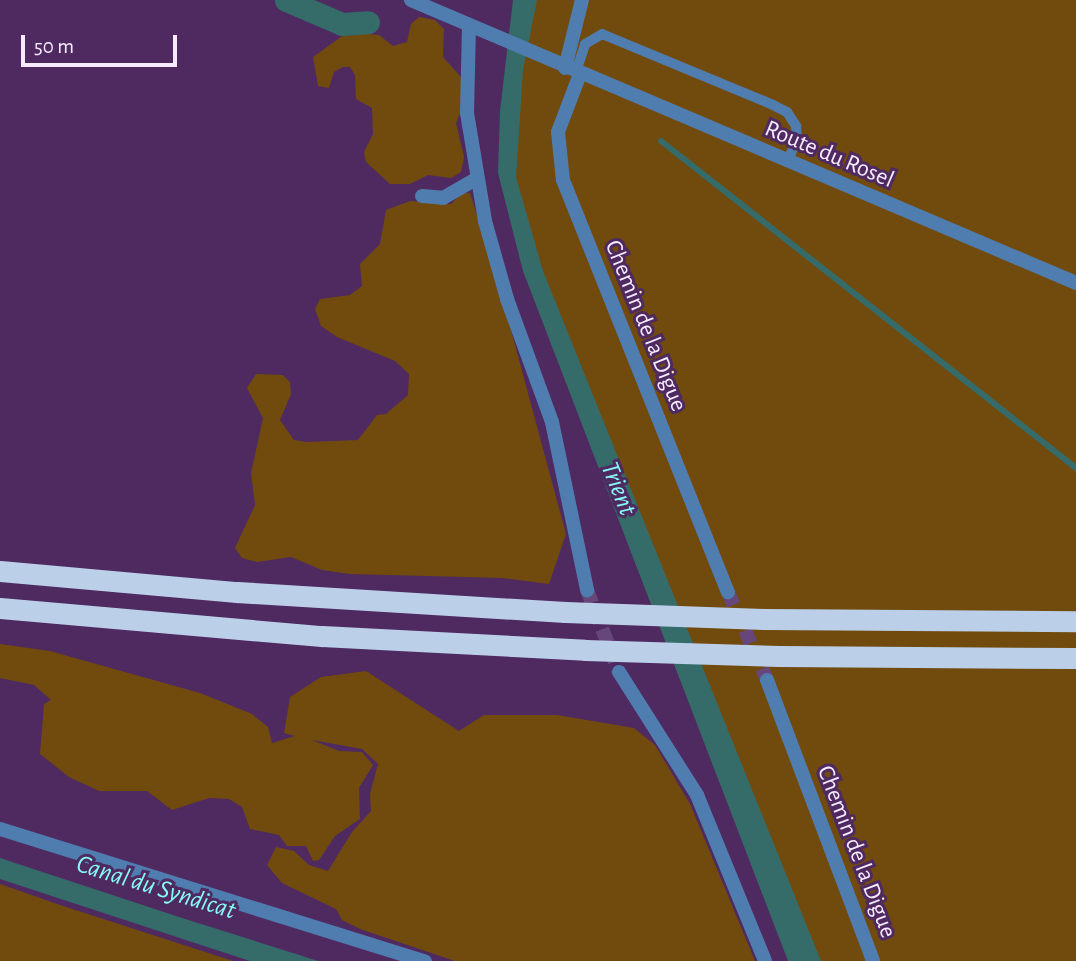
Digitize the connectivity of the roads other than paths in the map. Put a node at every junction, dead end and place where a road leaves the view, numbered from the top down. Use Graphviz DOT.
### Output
graph roads {
  1 [pos="411,0"];
  2 [pos="582,0"];
  3 [pos="476,28"];
  4 [pos="574,71"];
  5 [pos="788,162"];
  6 [pos="477,178"];
  7 [pos="422,197"];
  8 [pos="1076,283"];
  9 [pos="0,571"];
  10 [pos="587,590"];
  11 [pos="728,592"];
  12 [pos="0,608"];
  13 [pos="1076,621"];
  14 [pos="1076,658"];
  15 [pos="620,673"];
  16 [pos="767,680"];
  17 [pos="0,829"];
  18 [pos="425,961"];
  19 [pos="765,961"];
  20 [pos="873,961"];
  1 -- 3 [label="street, Route du Rosel"];
  2 -- 4 [label="street, Chemin de la Digue"];
  3 -- 4 [label="street, Route du Rosel"];
  3 -- 6 [label="street"];
  4 -- 5 [label="street, Route du Rosel"];
  4 -- 5 [label="lane"];
  4 -- 11 [label="street, Chemin de la Digue"];
  5 -- 8 [label="street, Route du Rosel"];
  6 -- 7 [label="street"];
  6 -- 10 [label="street"];
  9 -- 13 [label="highway, bridge"];
  12 -- 14 [label="highway, bridge"];
  15 -- 19 [label="street"];
  16 -- 20 [label="street, Chemin de la Digue"];
  17 -- 18 [label="street"];
}
